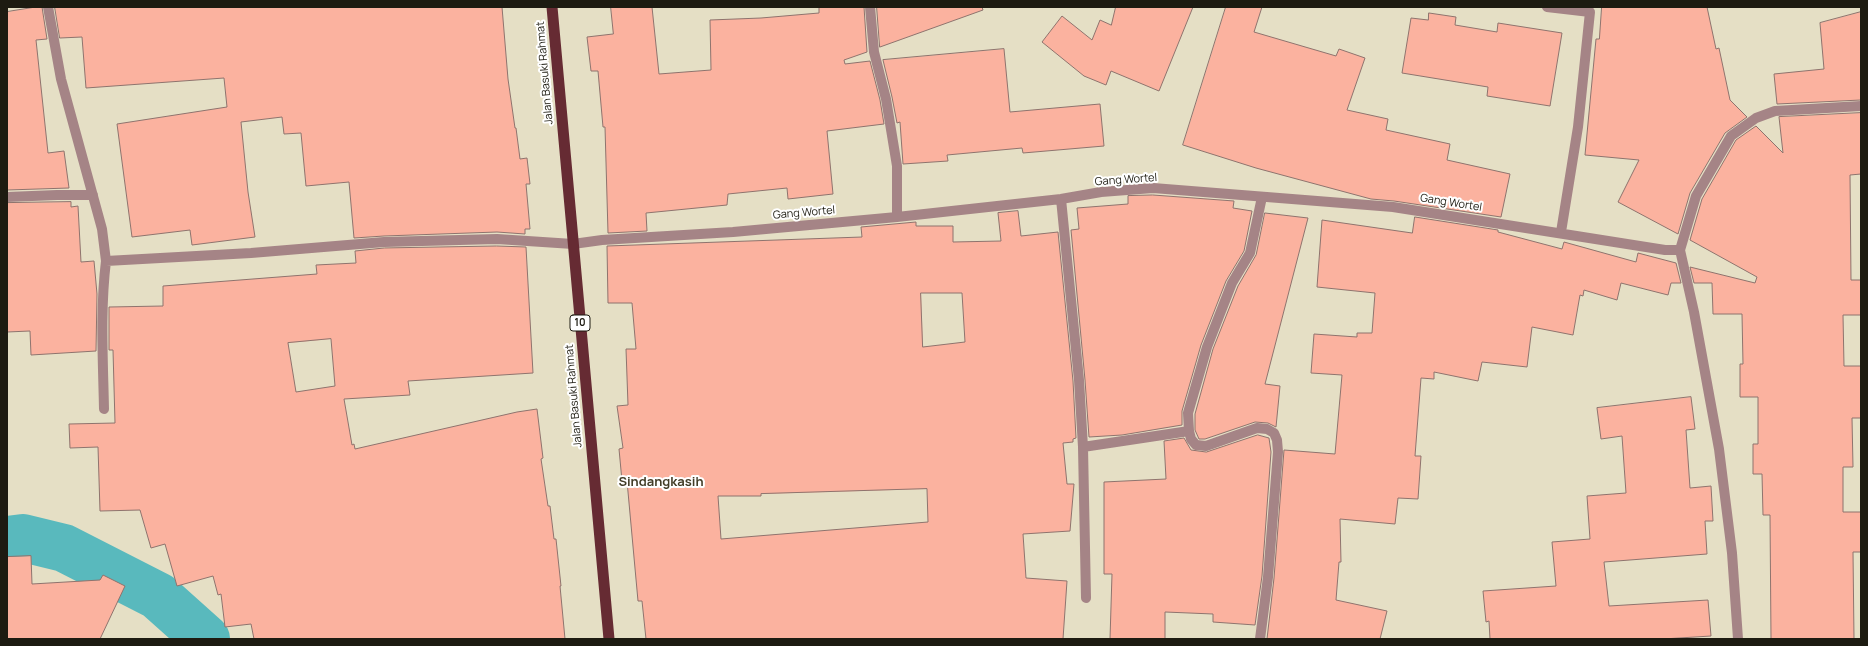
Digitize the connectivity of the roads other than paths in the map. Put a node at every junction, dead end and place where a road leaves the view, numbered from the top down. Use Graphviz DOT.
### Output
graph roads {
  1 [pos="48,7"];
  2 [pos="552,7"];
  3 [pos="870,7"];
  4 [pos="1547,7"];
  5 [pos="1590,10"];
  6 [pos="1861,106"];
  7 [pos="93,195"];
  8 [pos="7,197"];
  9 [pos="1262,197"];
  10 [pos="1061,199"];
  11 [pos="897,217"];
  12 [pos="1561,232"];
  13 [pos="573,244"];
  14 [pos="1680,250"];
  15 [pos="106,261"];
  16 [pos="104,409"];
  17 [pos="1189,431"];
  18 [pos="1083,447"];
  19 [pos="1086,598"];
  20 [pos="609,639"];
  21 [pos="1260,639"];
  22 [pos="1738,639"];
  1 -- 7 [label="street"];
  2 -- 13 [label="highway, Jalan Basuki Rahmat / 10"];
  3 -- 11 [label="street"];
  4 -- 5 [label="street"];
  5 -- 12 [label="street"];
  6 -- 14 [label="street"];
  7 -- 8 [label="street"];
  7 -- 15 [label="street"];
  9 -- 10 [label="street, Gang Wortel"];
  9 -- 12 [label="street, Gang Wortel"];
  9 -- 17 [label="street"];
  10 -- 11 [label="street, Gang Wortel"];
  10 -- 18 [label="street"];
  11 -- 13 [label="street, Gang Wortel"];
  12 -- 14 [label="street, Gang Wortel"];
  13 -- 15 [label="street, Gang Wortel"];
  13 -- 20 [label="highway, Jalan Basuki Rahmat / 10"];
  14 -- 22 [label="street"];
  15 -- 16 [label="street"];
  17 -- 18 [label="street"];
  17 -- 21 [label="street"];
  18 -- 19 [label="street"];
}
